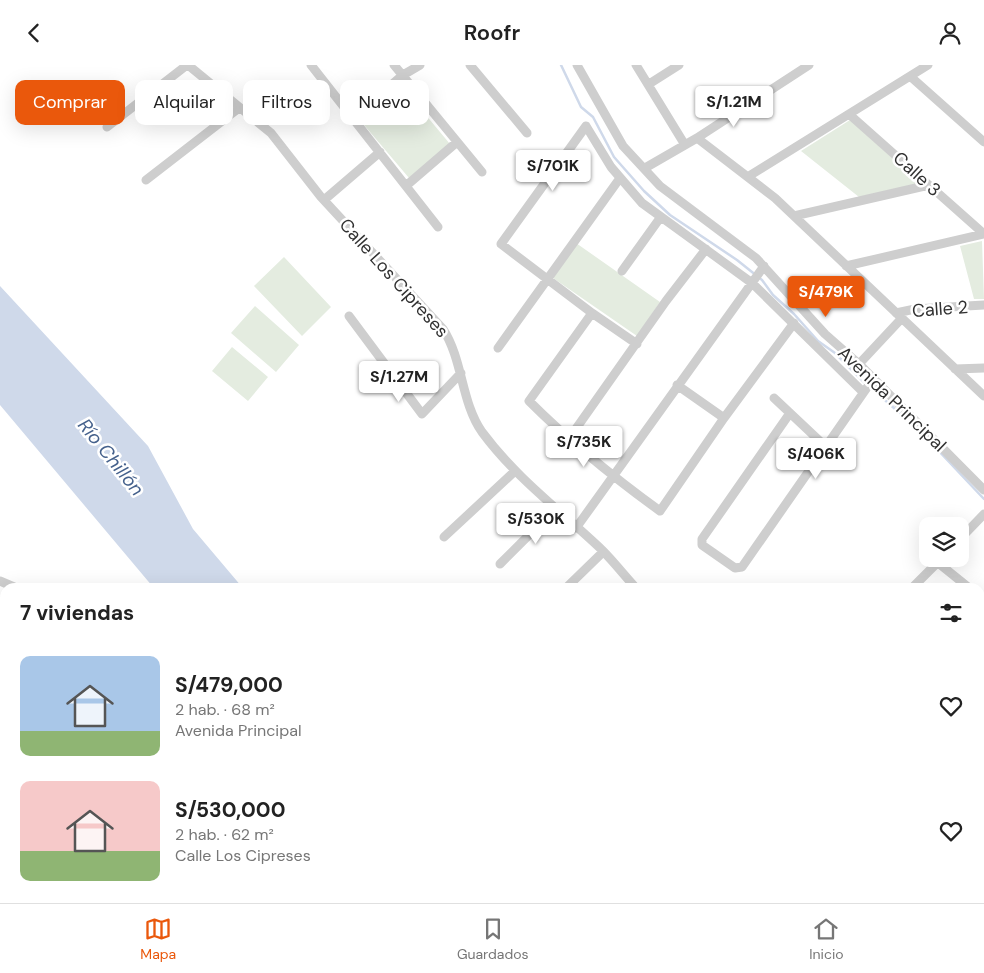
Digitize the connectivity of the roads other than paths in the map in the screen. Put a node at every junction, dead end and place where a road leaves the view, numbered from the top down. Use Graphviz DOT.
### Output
graph roads {
  1 [pos="188,65"];
  2 [pos="311,65"];
  3 [pos="394,65"];
  4 [pos="420,65"];
  5 [pos="470,65"];
  6 [pos="577,65"];
  7 [pos="636,65"];
  8 [pos="679,65"];
  9 [pos="810,65"];
  10 [pos="928,65"];
  11 [pos="403,75"];
  12 [pos="911,77"];
  13 [pos="397,80"];
  14 [pos="649,83"];
  15 [pos="340,102"];
  16 [pos="239,108"];
  17 [pos="850,115"];
  18 [pos="359,125"];
  19 [pos="107,127"];
  20 [pos="527,133"];
  21 [pos="697,138"];
  22 [pos="458,142"];
  23 [pos="984,142"];
  24 [pos="686,145"];
  25 [pos="380,152"];
  26 [pos="645,168"];
  27 [pos="482,172"];
  28 [pos="749,176"];
  29 [pos="620,178"];
  30 [pos="146,180"];
  31 [pos="407,185"];
  32 [pos="929,185"];
  33 [pos="324,200"];
  34 [pos="794,216"];
  35 [pos="660,218"];
  36 [pos="438,227"];
  37 [pos="984,234"];
  38 [pos="706,249"];
  39 [pos="846,266"];
  40 [pos="622,271"];
  41 [pos="758,275"];
  42 [pos="547,280"];
  43 [pos="984,305"];
  44 [pos="592,313"];
  45 [pos="899,316"];
  46 [pos="349,317"];
  47 [pos="794,323"];
  48 [pos="637,343"];
  49 [pos="498,349"];
  50 [pos="859,364"];
  51 [pos="984,368"];
  52 [pos="955,369"];
  53 [pos="461,373"];
  54 [pos="873,379"];
  55 [pos="677,385"];
  56 [pos="863,392"];
  57 [pos="984,396"];
  58 [pos="774,398"];
  59 [pos="790,413"];
  60 [pos="724,418"];
  61 [pos="568,440"];
  62 [pos="825,446"];
  63 [pos="514,471"];
  64 [pos="613,477"];
  65 [pos="984,490"];
  66 [pos="555,509"];
  67 [pos="984,514"];
  68 [pos="576,527"];
  69 [pos="969,530"];
  70 [pos="444,537"];
  71 [pos="603,552"];
  72 [pos="500,565"];
  73 [pos="933,567"];
  74 [pos="946,567"];
  75 [pos="572,583"];
  76 [pos="631,583"];
  77 [pos="917,583"];
  78 [pos="964,583"];
  1 -- 16 [label="street, Calle Los Cipreses"];
  1 -- 19 [label="street"];
  2 -- 15 [label="street"];
  3 -- 11 [label="street"];
  4 -- 11 [label="street"];
  5 -- 20 [label="street"];
  6 -- 26 [label="street, Avenida Principal"];
  7 -- 14 [label="street"];
  8 -- 14 [label="street"];
  9 -- 21 [label="street"];
  10 -- 12 [label="street"];
  11 -- 13 [label="street"];
  11 -- 22 [label="street"];
  12 -- 17 [label="street"];
  12 -- 23 [label="street"];
  14 -- 24 [label="street"];
  16 -- 30 [label="street"];
  16 -- 33 [label="street, Calle Los Cipreses"];
  17 -- 28 [label="street"];
  17 -- 32 [label="street, Calle 3"];
  18 -- 25 [label="street"];
  21 -- 24 [label="street"];
  21 -- 28 [label="street"];
  22 -- 27 [label="street"];
  22 -- 31 [label="street"];
  24 -- 26 [label="street"];
  25 -- 31 [label="street"];
  25 -- 33 [label="street"];
  26 -- 41 [label="street, Avenida Principal"];
  28 -- 34 [label="street"];
  29 -- 35 [label="street, Avenida Principal"];
  29 -- 42 [label="street"];
  29 -- 42 [label="street, Avenida Principal"];
  31 -- 36 [label="street"];
  32 -- 34 [label="street"];
  32 -- 37 [label="street, Calle 3"];
  33 -- 53 [label="street, Calle Los Cipreses"];
  34 -- 39 [label="street"];
  35 -- 38 [label="street, Avenida Principal"];
  35 -- 40 [label="street"];
  37 -- 39 [label="street"];
  38 -- 41 [label="street, Avenida Principal"];
  38 -- 48 [label="street"];
  39 -- 45 [label="street"];
  41 -- 47 [label="street, Avenida Principal"];
  41 -- 50 [label="street, Avenida Principal"];
  41 -- 55 [label="street"];
  42 -- 44 [label="street"];
  42 -- 49 [label="street"];
  43 -- 45 [label="street, Calle 2"];
  44 -- 48 [label="street"];
  44 -- 61 [label="street"];
  45 -- 50 [label="street"];
  45 -- 52 [label="street"];
  46 -- 53 [label="street"];
  47 -- 56 [label="street, Avenida Principal"];
  47 -- 60 [label="street"];
  48 -- 61 [label="street"];
  50 -- 54 [label="street, Avenida Principal"];
  51 -- 52 [label="street"];
  52 -- 57 [label="street"];
  53 -- 63 [label="street, Calle Los Cipreses"];
  54 -- 56 [label="street"];
  54 -- 65 [label="street, Avenida Principal"];
  55 -- 60 [label="street"];
  55 -- 64 [label="street"];
  56 -- 62 [label="street"];
  58 -- 59 [label="street"];
  59 -- 62 [label="street"];
  59 -- 62 [label="street"];
  60 -- 64 [label="street"];
  61 -- 64 [label="street"];
  63 -- 66 [label="street, Calle Los Cipreses"];
  63 -- 70 [label="street"];
  64 -- 68 [label="street"];
  66 -- 68 [label="street, Calle Los Cipreses"];
  66 -- 72 [label="street"];
  67 -- 69 [label="street"];
  68 -- 71 [label="street, Calle Los Cipreses"];
  71 -- 75 [label="street"];
  71 -- 76 [label="street, Calle Los Cipreses"];
  73 -- 77 [label="street"];
  74 -- 78 [label="street"];
}
